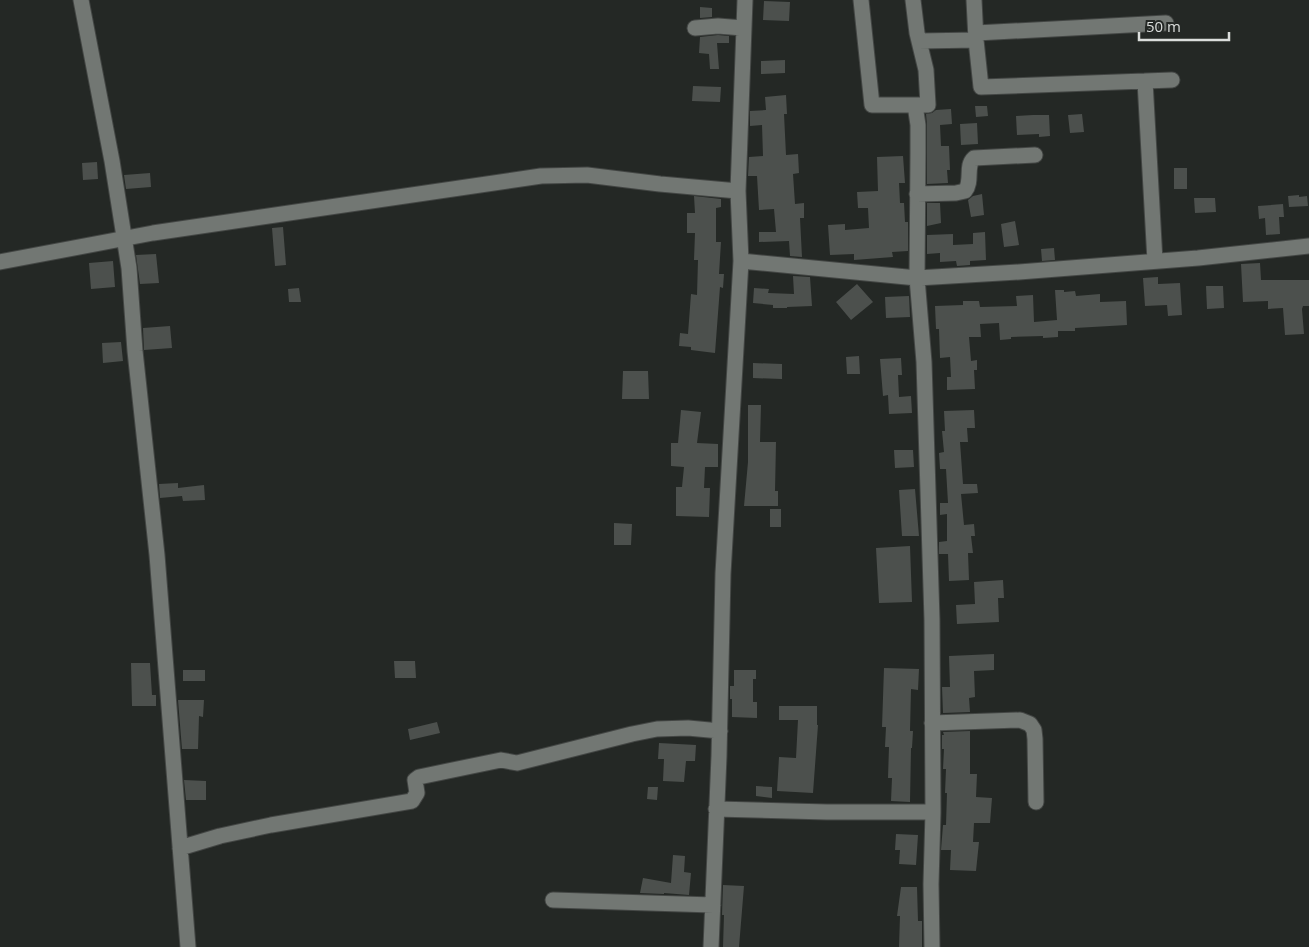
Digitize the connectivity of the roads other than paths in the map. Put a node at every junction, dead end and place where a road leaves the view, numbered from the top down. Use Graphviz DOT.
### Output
graph roads {
  1 [pos="81,0"];
  2 [pos="745,0"];
  3 [pos="861,0"];
  4 [pos="913,0"];
  5 [pos="974,0"];
  6 [pos="1166,23"];
  7 [pos="695,28"];
  8 [pos="743,28"];
  9 [pos="976,36"];
  10 [pos="919,41"];
  11 [pos="1172,80"];
  12 [pos="1145,81"];
  13 [pos="915,105"];
  14 [pos="1035,155"];
  15 [pos="738,191"];
  16 [pos="917,194"];
  17 [pos="125,238"];
  18 [pos="1309,246"];
  19 [pos="741,261"];
  20 [pos="1155,261"];
  21 [pos="0,262"];
  22 [pos="917,278"];
  23 [pos="932,723"];
  24 [pos="720,731"];
  25 [pos="1036,802"];
  26 [pos="716,810"];
  27 [pos="933,812"];
  28 [pos="180,848"];
  29 [pos="553,900"];
  30 [pos="713,905"];
  31 [pos="188,947"];
  32 [pos="711,947"];
  33 [pos="932,947"];
  1 -- 17 [label="street"];
  2 -- 8 [label="street"];
  3 -- 13 [label="street"];
  4 -- 10 [label="street"];
  5 -- 9 [label="street"];
  6 -- 9 [label="street"];
  7 -- 8 [label="street"];
  8 -- 15 [label="street"];
  9 -- 10 [label="street"];
  9 -- 12 [label="street"];
  10 -- 13 [label="street"];
  11 -- 12 [label="street"];
  12 -- 20 [label="street"];
  13 -- 16 [label="street"];
  14 -- 16 [label="street"];
  15 -- 17 [label="street"];
  15 -- 19 [label="street"];
  16 -- 22 [label="street"];
  17 -- 21 [label="street"];
  17 -- 28 [label="street"];
  18 -- 20 [label="street"];
  19 -- 22 [label="street"];
  19 -- 24 [label="street"];
  20 -- 22 [label="street"];
  22 -- 23 [label="street"];
  23 -- 25 [label="street"];
  23 -- 27 [label="street"];
  24 -- 26 [label="street"];
  24 -- 28 [label="street"];
  26 -- 27 [label="street"];
  26 -- 30 [label="street"];
  27 -- 33 [label="street"];
  28 -- 31 [label="street"];
  29 -- 30 [label="street"];
  30 -- 32 [label="street"];
}
